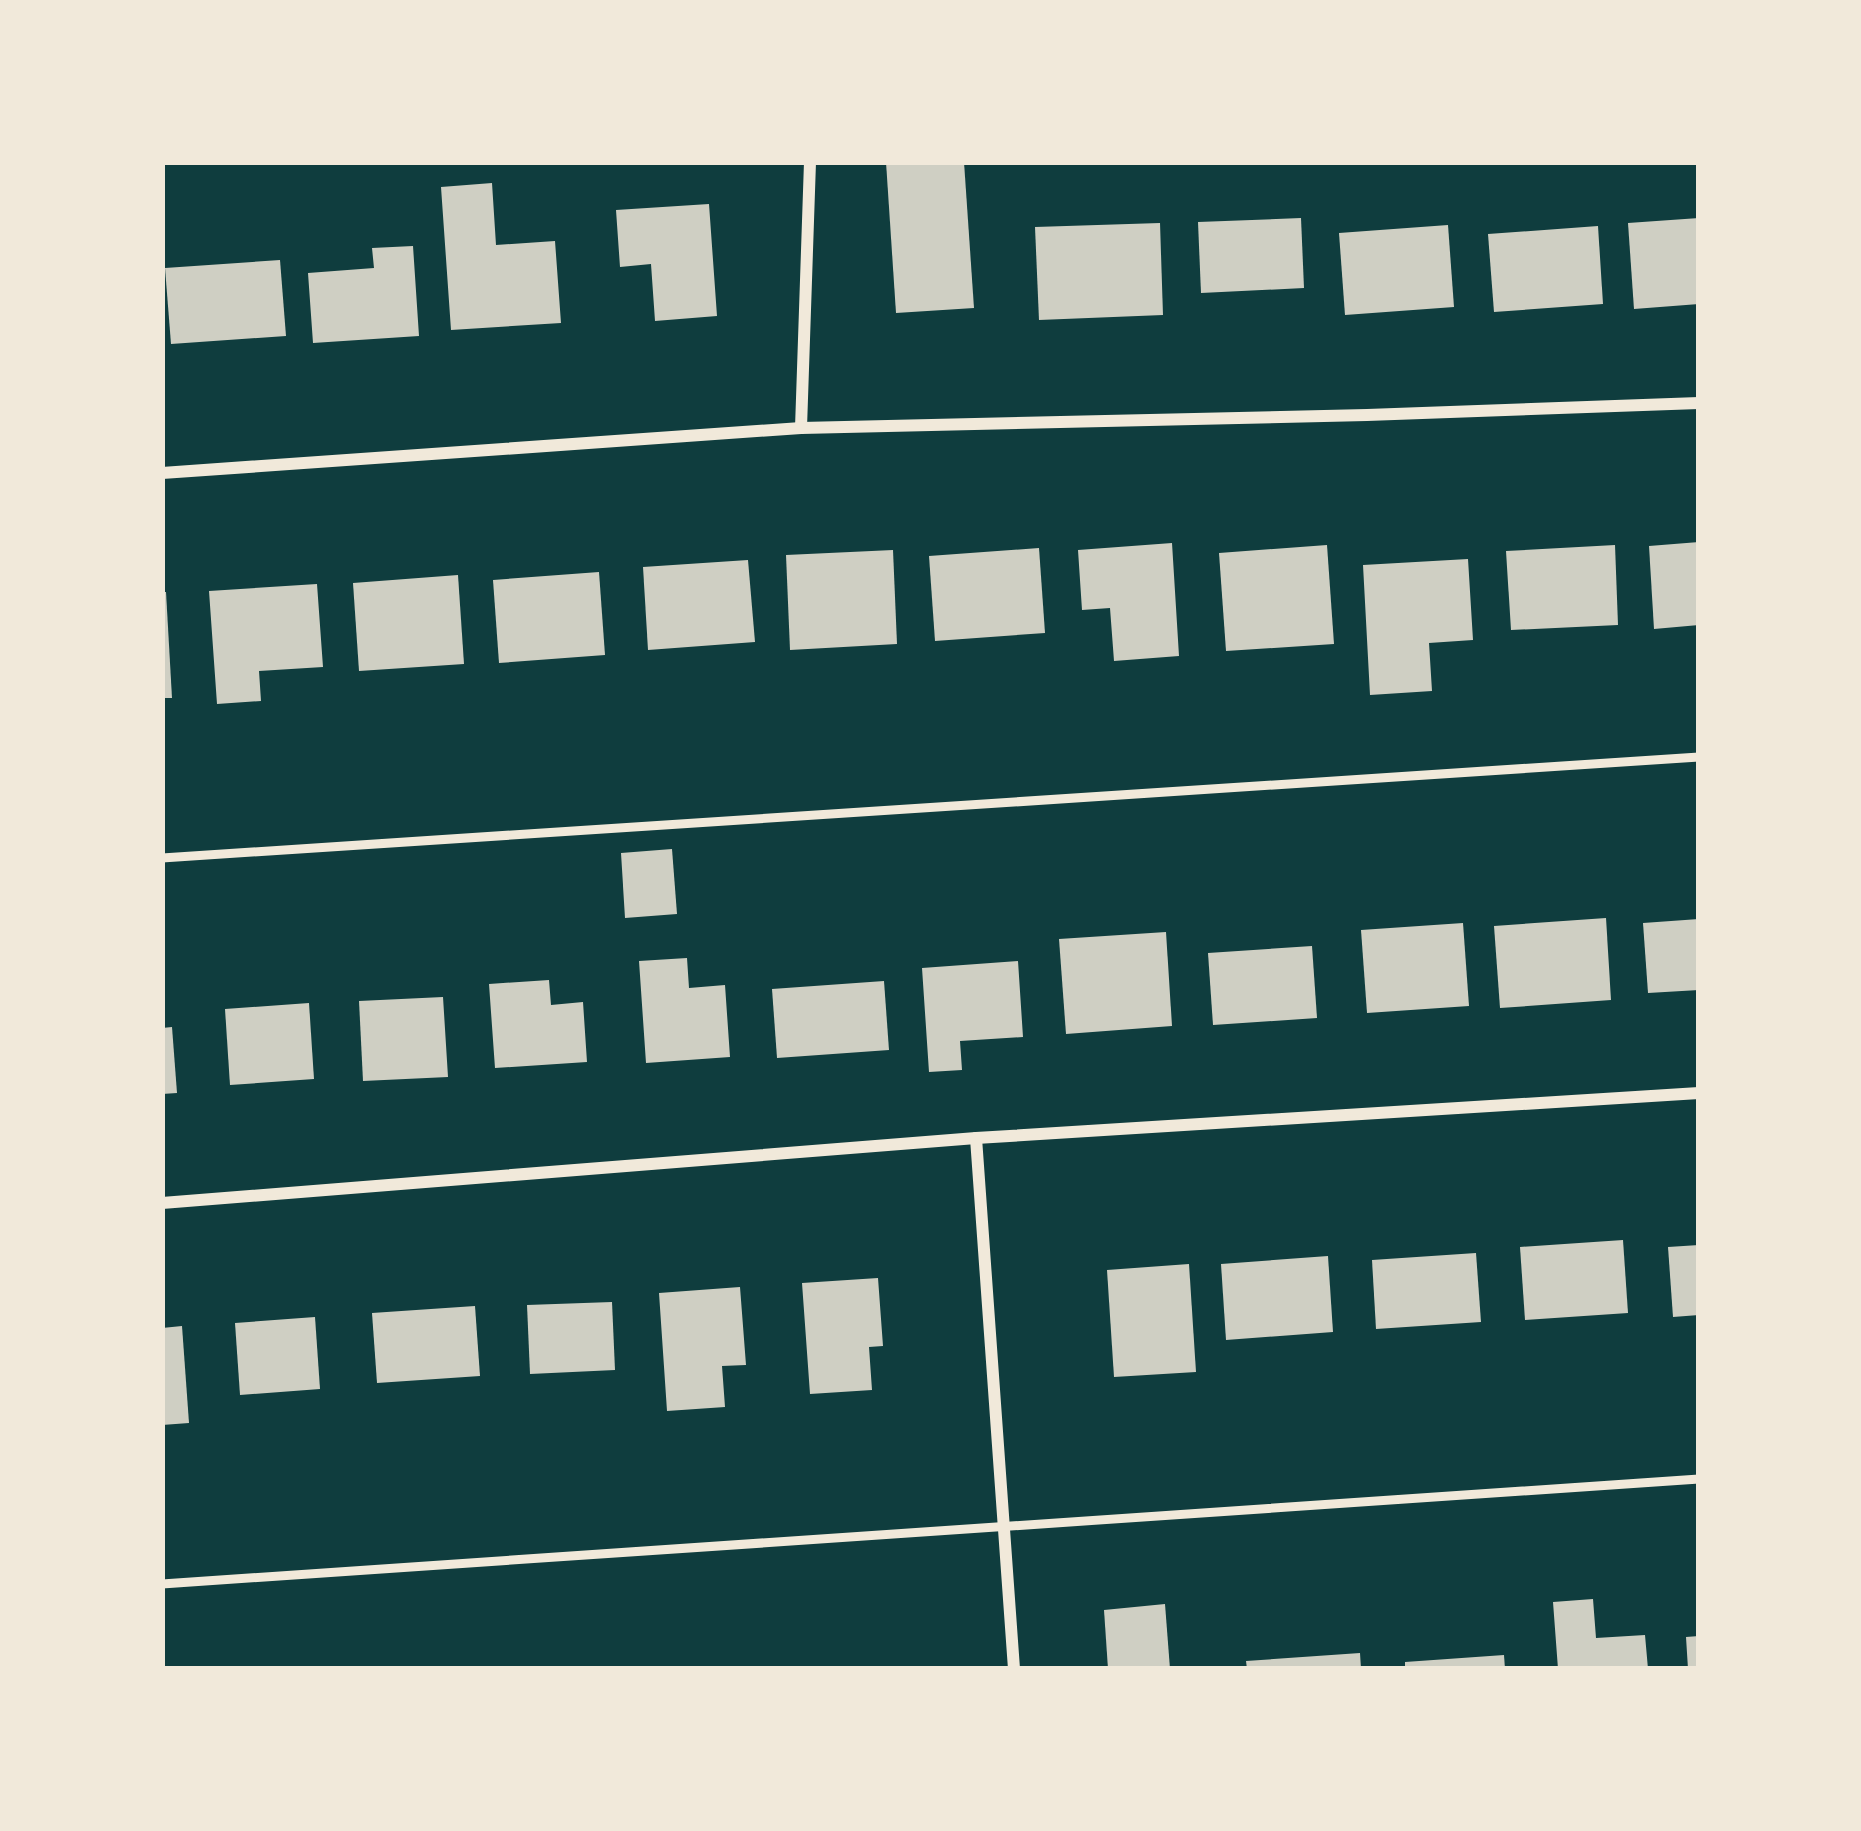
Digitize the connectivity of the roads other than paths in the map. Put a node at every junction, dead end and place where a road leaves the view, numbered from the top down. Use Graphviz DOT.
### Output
graph roads {
  1 [pos="810,162"];
  2 [pos="1699,403"];
  3 [pos="801,428"];
  4 [pos="162,473"];
  5 [pos="1699,757"];
  6 [pos="162,858"];
  7 [pos="1699,1094"];
  8 [pos="976,1138"];
  9 [pos="162,1203"];
  10 [pos="1699,1479"];
  11 [pos="1003,1525"];
  12 [pos="162,1584"];
  13 [pos="1014,1669"];
  1 -- 3 [label="street"];
  2 -- 3 [label="street"];
  3 -- 4 [label="street"];
  5 -- 6 [label="lane"];
  7 -- 8 [label="street"];
  8 -- 9 [label="street"];
  8 -- 11 [label="street"];
  10 -- 11 [label="lane"];
  11 -- 12 [label="lane"];
  11 -- 13 [label="street"];
}
